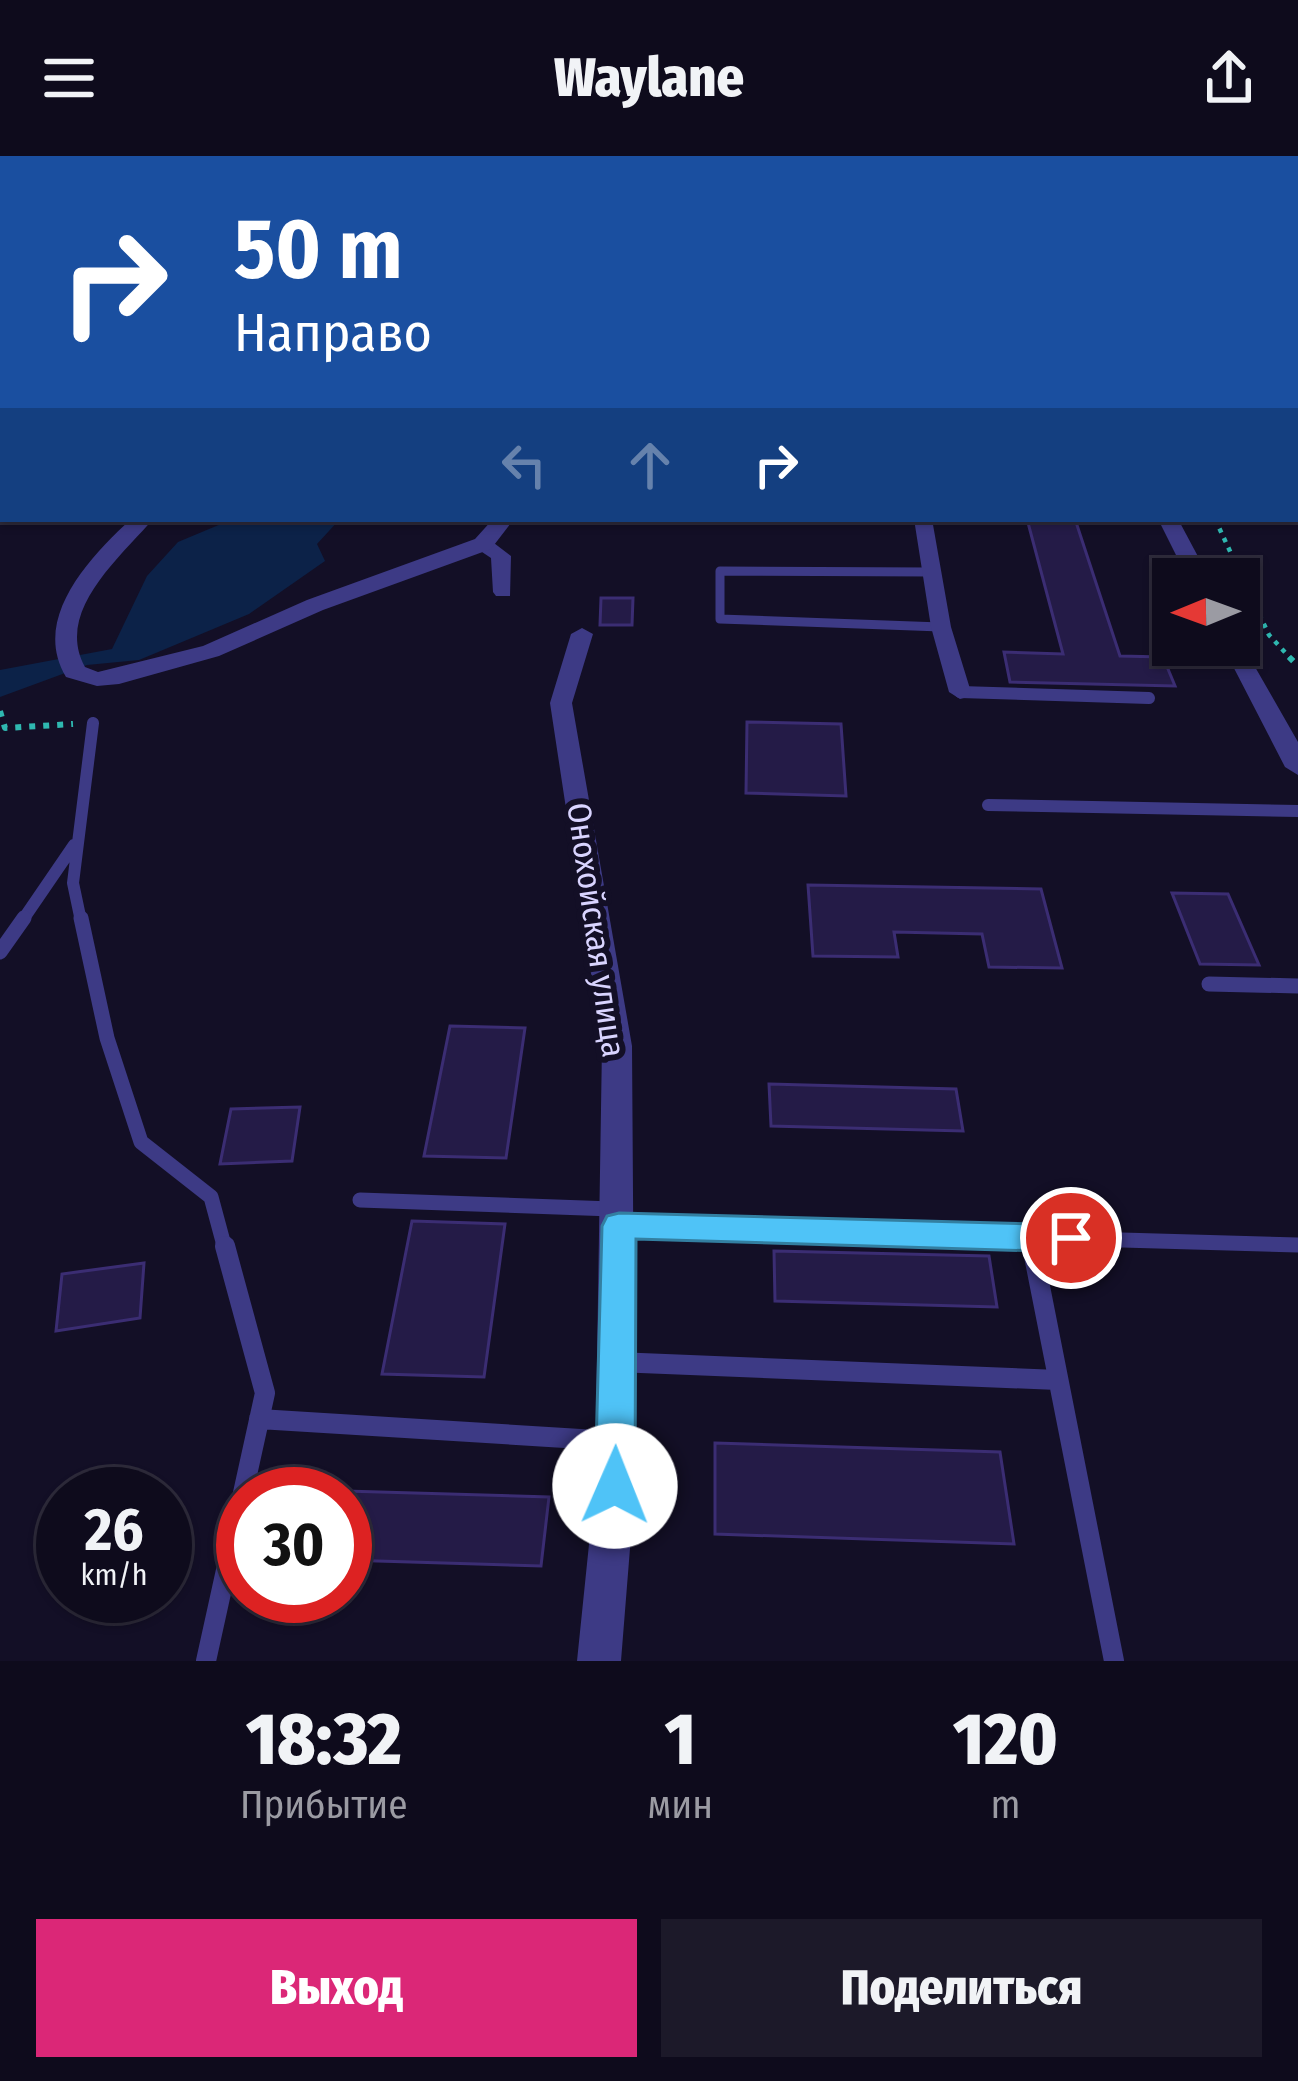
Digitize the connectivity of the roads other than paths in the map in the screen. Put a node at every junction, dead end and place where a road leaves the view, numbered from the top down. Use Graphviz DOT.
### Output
graph roads {
  1 [pos="140,522"];
  2 [pos="501,522"];
  3 [pos="923,522"];
  4 [pos="1170,522"];
  5 [pos="484,544"];
  6 [pos="1188,558"];
  7 [pos="931,572"];
  8 [pos="502,592"];
  9 [pos="940,627"];
  10 [pos="582,634"];
  11 [pos="1245,666"];
  12 [pos="960,692"];
  13 [pos="1149,698"];
  14 [pos="93,723"];
  15 [pos="1298,766"];
  16 [pos="988,805"];
  17 [pos="1298,811"];
  18 [pos="77,841"];
  19 [pos="0,952"];
  20 [pos="1209,984"];
  21 [pos="1298,986"];
  22 [pos="360,1200"];
  23 [pos="619,1218"];
  24 [pos="1030,1237"];
  25 [pos="1298,1245"];
  26 [pos="616,1362"];
  27 [pos="1058,1380"];
  28 [pos="259,1419"];
  29 [pos="616,1441"];
  30 [pos="206,1661"];
  31 [pos="599,1661"];
  32 [pos="1114,1661"];
  1 -- 5 [label="street"];
  2 -- 5 [label="street"];
  3 -- 7 [label="street"];
  4 -- 6 [label="street"];
  5 -- 8 [label="street"];
  7 -- 9 [label="street"];
  7 -- 9 [label="lane"];
  9 -- 12 [label="street"];
  10 -- 23 [label="street, Онохойская улица"];
  11 -- 15 [label="street"];
  12 -- 13 [label="lane"];
  14 -- 18 [label="lane"];
  16 -- 17 [label="lane"];
  18 -- 19 [label="lane"];
  18 -- 28 [label="lane"];
  20 -- 21 [label="lane"];
  22 -- 23 [label="lane"];
  23 -- 24 [label="lane"];
  23 -- 26 [label="street, Онохойская улица"];
  24 -- 25 [label="lane"];
  24 -- 27 [label="lane"];
  26 -- 27 [label="lane"];
  26 -- 29 [label="street, Онохойская улица"];
  27 -- 32 [label="lane"];
  28 -- 29 [label="lane"];
  28 -- 30 [label="lane"];
  29 -- 31 [label="street, Онохойская улица"];
}
